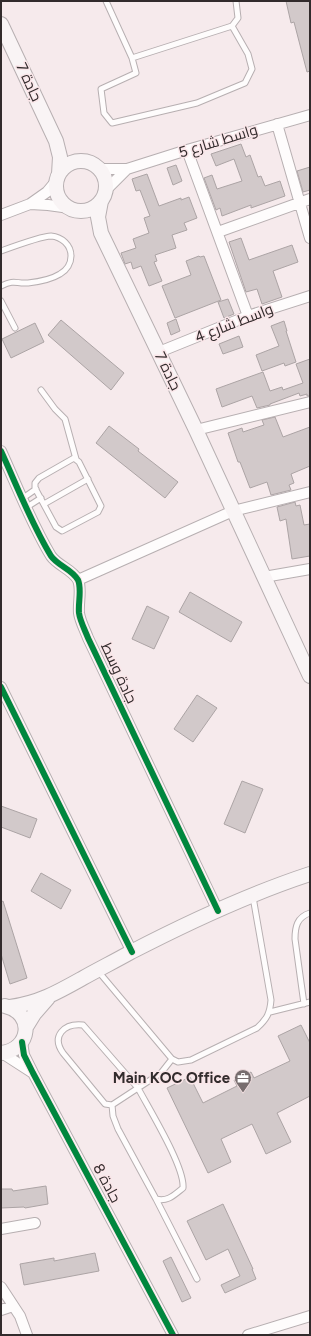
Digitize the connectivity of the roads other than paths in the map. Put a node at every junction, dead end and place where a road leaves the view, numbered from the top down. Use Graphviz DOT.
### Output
graph roads {
  1 [pos="106,1"];
  2 [pos="236,1"];
  3 [pos="1,24"];
  4 [pos="232,26"];
  5 [pos="132,58"];
  6 [pos="310,115"];
  7 [pos="277,124"];
  8 [pos="56,141"];
  9 [pos="187,150"];
  10 [pos="83,161"];
  11 [pos="99,169"];
  12 [pos="127,169"];
  13 [pos="58,177"];
  14 [pos="104,195"];
  15 [pos="310,199"];
  16 [pos="300,202"];
  17 [pos="30,204"];
  18 [pos="74,210"];
  19 [pos="1,215"];
  20 [pos="218,232"];
  21 [pos="101,233"];
  22 [pos="310,238"];
  23 [pos="1,251"];
  24 [pos="1,286"];
  25 [pos="310,296"];
  26 [pos="1,301"];
  27 [pos="248,316"];
  28 [pos="15,328"];
  29 [pos="159,352"];
  30 [pos="41,390"];
  31 [pos="310,402"];
  32 [pos="196,430"];
  33 [pos="1,451"];
  34 [pos="76,459"];
  35 [pos="88,479"];
  36 [pos="36,490"];
  37 [pos="310,492"];
  38 [pos="41,498"];
  39 [pos="25,502"];
  40 [pos="44,504"];
  41 [pos="233,511"];
  42 [pos="310,569"];
  43 [pos="264,578"];
  44 [pos="78,580"];
  45 [pos="310,676"];
  46 [pos="1,687"];
  47 [pos="310,874"];
  48 [pos="253,895"];
  49 [pos="218,911"];
  50 [pos="310,914"];
  51 [pos="132,952"];
  52 [pos="97,970"];
  53 [pos="50,996"];
  54 [pos="307,1003"];
  55 [pos="5,1006"];
  56 [pos="270,1012"];
  57 [pos="26,1028"];
  58 [pos="22,1042"];
  59 [pos="1,1053"];
  60 [pos="172,1059"];
  61 [pos="33,1073"];
  62 [pos="138,1088"];
  63 [pos="112,1105"];
  64 [pos="156,1200"];
  65 [pos="35,1223"];
  66 [pos="1,1229"];
  67 [pos="197,1279"];
  68 [pos="1,1286"];
  69 [pos="13,1306"];
  70 [pos="1,1310"];
  71 [pos="310,1316"];
  72 [pos="27,1335"];
  73 [pos="173,1335"];
  74 [pos="248,1335"];
  1 -- 5 [label="lane"];
  2 -- 4 [label="lane"];
  3 -- 8 [label="main road, جادة 7"];
  4 -- 5 [label="lane"];
  4 -- 5 [label="lane"];
  6 -- 7 [label="street, واسط شارع 5"];
  7 -- 9 [label="street, واسط شارع 5"];
  7 -- 16 [label="street"];
  8 -- 10 [label="main road, جادة 7"];
  8 -- 13 [label="main road, جادة 7"];
  9 -- 12 [label="street, واسط شارع 5"];
  9 -- 20 [label="street"];
  10 -- 11 [label="main road"];
  10 -- 13 [label="main road"];
  11 -- 12 [label="street, واسط شارع 5"];
  11 -- 14 [label="main road"];
  12 -- 14 [label="street, واسط شارع 5"];
  13 -- 17 [label="street"];
  13 -- 18 [label="main road"];
  14 -- 18 [label="main road"];
  14 -- 21 [label="main road, جادة 7"];
  15 -- 16 [label="street"];
  16 -- 20 [label="street"];
  16 -- 22 [label="street"];
  17 -- 18 [label="street"];
  17 -- 19 [label="street"];
  18 -- 21 [label="main road, جادة 7"];
  20 -- 27 [label="street"];
  21 -- 29 [label="main road, جادة 7"];
  23 -- 24 [label="lane"];
  25 -- 27 [label="street, واسط شارع 4"];
  26 -- 28 [label="lane"];
  27 -- 29 [label="street, واسط شارع 4"];
  29 -- 32 [label="main road, جادة 7"];
  30 -- 34 [label="lane"];
  31 -- 32 [label="street"];
  32 -- 41 [label="main road, جادة 7"];
  33 -- 39 [label="street"];
  34 -- 35 [label="lane"];
  34 -- 36 [label="lane"];
  35 -- 40 [label="lane"];
  35 -- 40 [label="lane"];
  36 -- 38 [label="lane"];
  36 -- 39 [label="lane"];
  37 -- 41 [label="street"];
  38 -- 39 [label="lane"];
  38 -- 40 [label="lane"];
  39 -- 44 [label="street"];
  41 -- 43 [label="main road, جادة 7"];
  41 -- 44 [label="street"];
  42 -- 43 [label="street"];
  43 -- 45 [label="main road, جادة 7"];
  44 -- 49 [label="street, جادة وسط"];
  46 -- 51 [label="street"];
  47 -- 48 [label="main road"];
  48 -- 49 [label="main road"];
  48 -- 56 [label="lane"];
  49 -- 51 [label="main road"];
  50 -- 54 [label="lane"];
  51 -- 52 [label="main road"];
  52 -- 53 [label="main road"];
  52 -- 60 [label="lane"];
  53 -- 55 [label="main road"];
  53 -- 57 [label="main road"];
  54 -- 56 [label="lane"];
  55 -- 57 [label="main road"];
  56 -- 60 [label="lane"];
  57 -- 58 [label="main road"];
  58 -- 59 [label="main road"];
  58 -- 61 [label="street, جادة 8"];
  59 -- 61 [label="street, جادة 8"];
  60 -- 62 [label="lane"];
  61 -- 73 [label="street, جادة 8"];
  62 -- 63 [label="lane"];
  62 -- 63 [label="lane"];
  62 -- 64 [label="lane"];
  63 -- 64 [label="lane"];
  64 -- 67 [label="lane"];
  65 -- 66 [label="street"];
  68 -- 69 [label="street"];
  69 -- 70 [label="street"];
  69 -- 72 [label="street"];
  71 -- 74 [label="street"];
}
